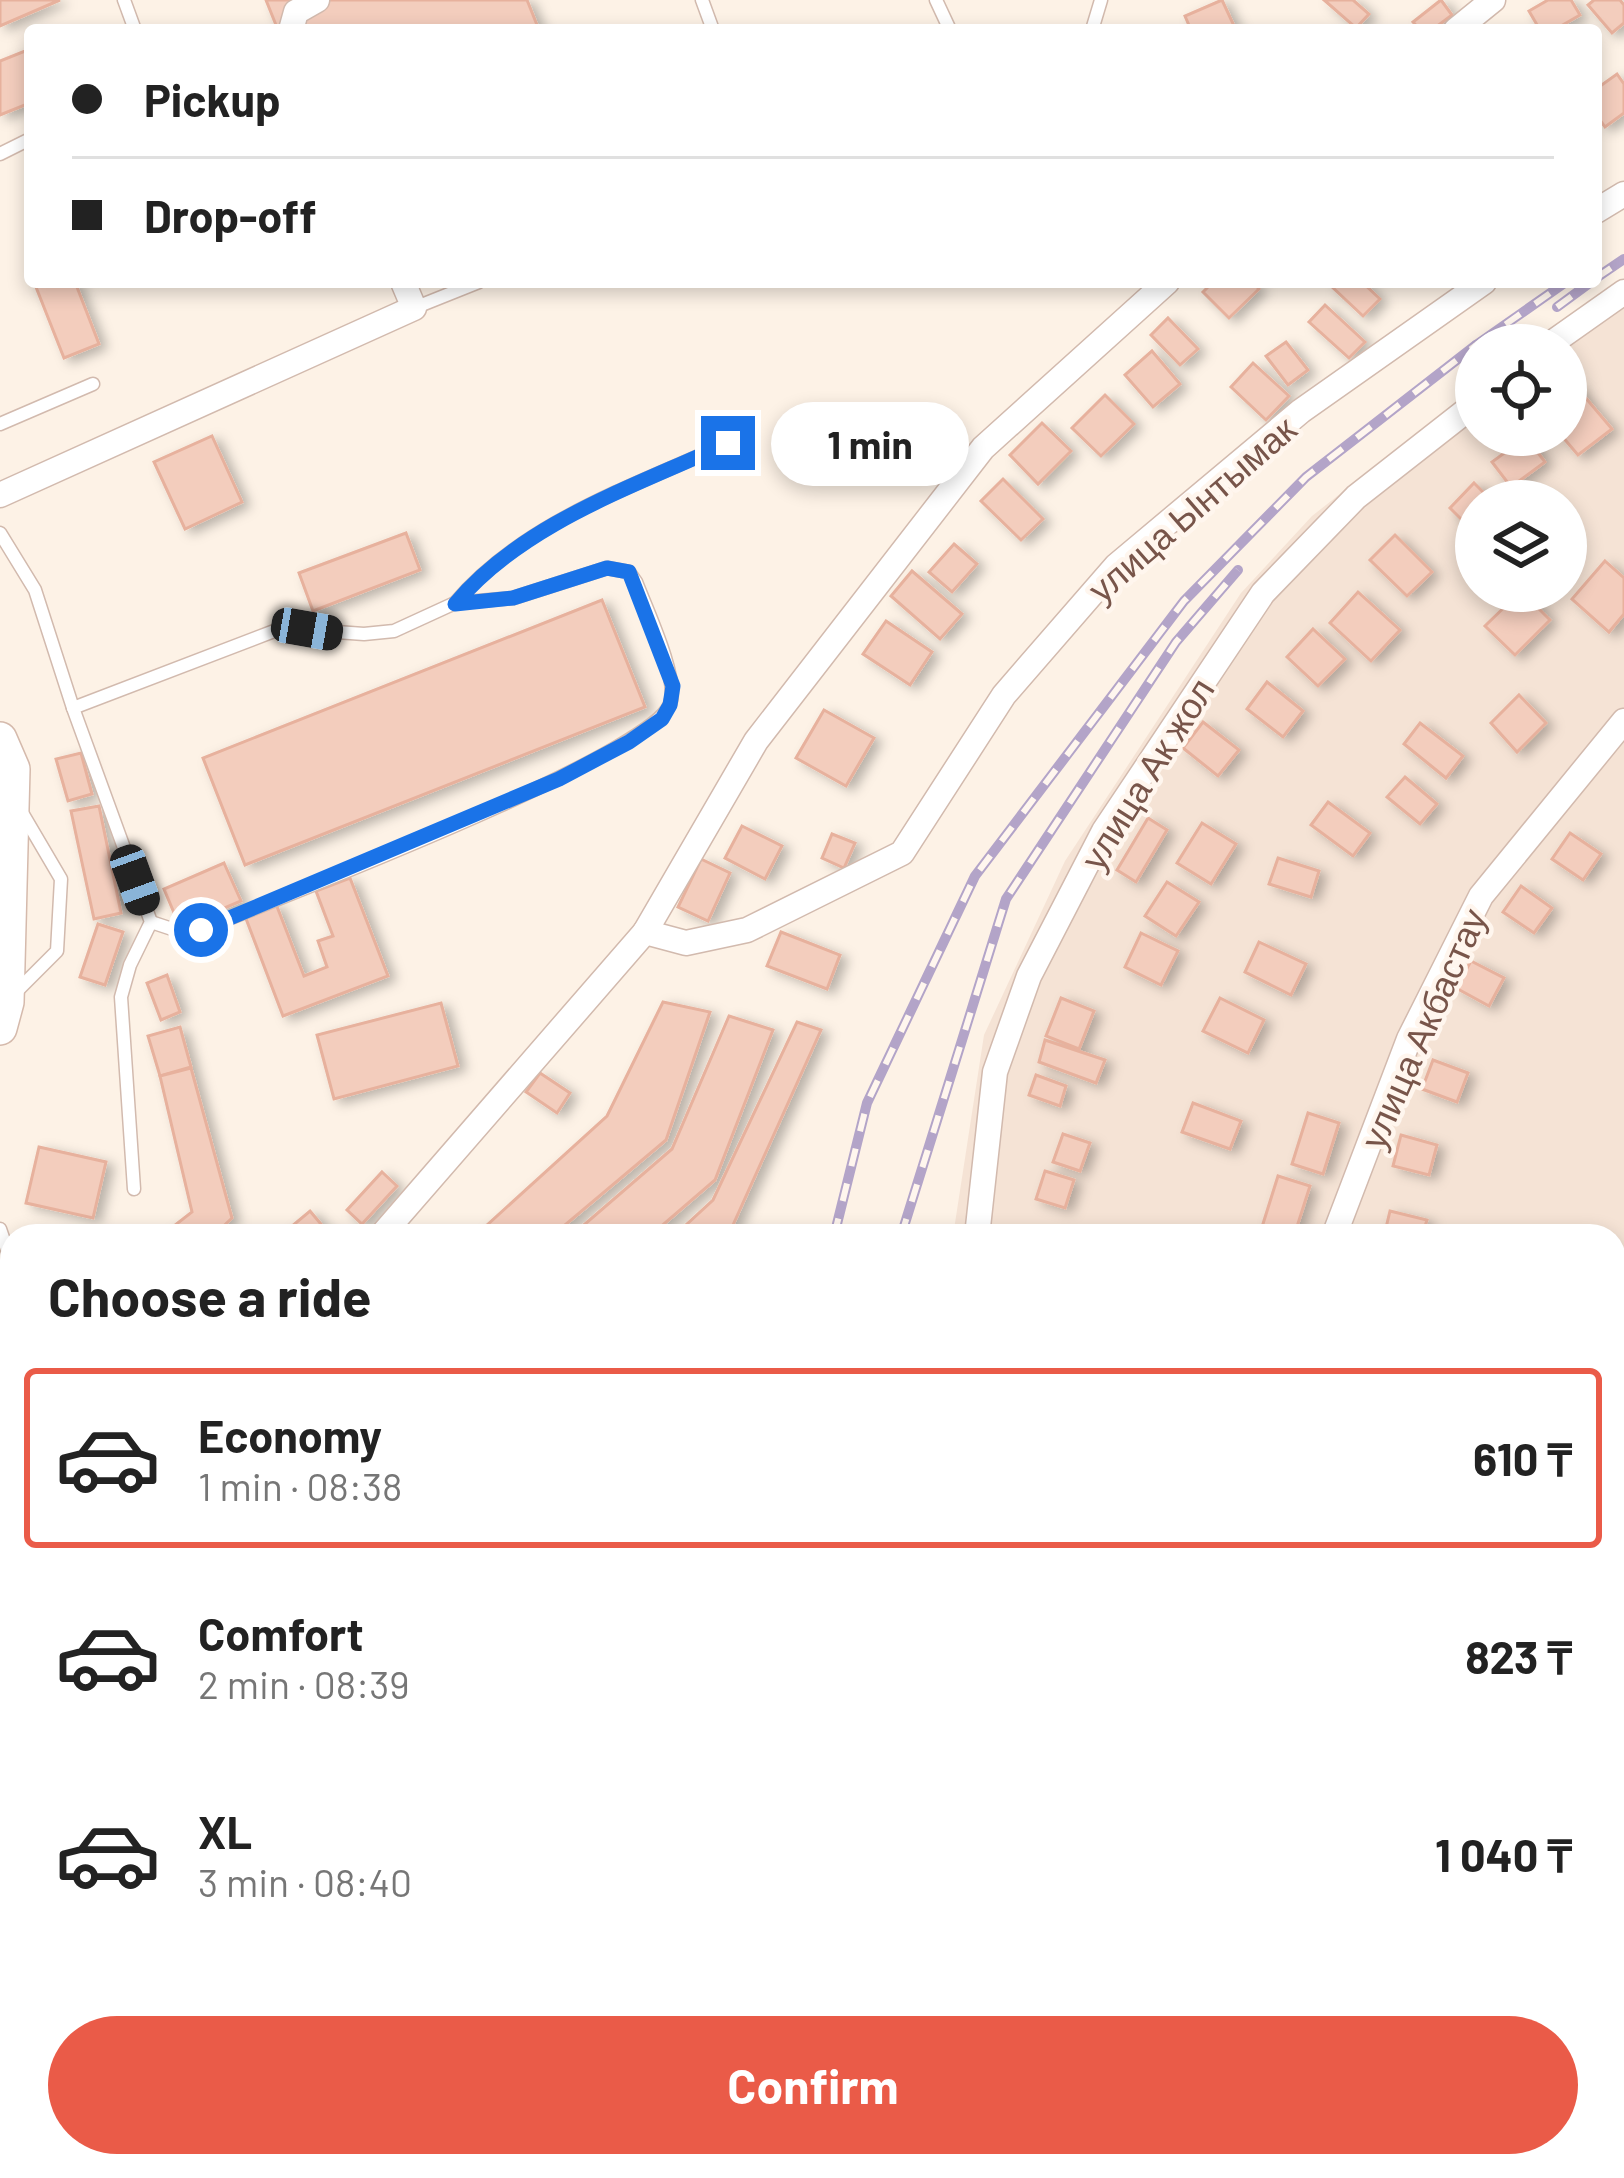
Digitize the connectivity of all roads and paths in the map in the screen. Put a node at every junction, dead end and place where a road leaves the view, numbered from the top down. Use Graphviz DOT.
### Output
graph roads {
  1 [pos="317,0"];
  2 [pos="1492,0"];
  3 [pos="293,24"];
  4 [pos="1463,24"];
  5 [pos="406,288"];
  6 [pos="464,288"];
  7 [pos="1160,288"];
  8 [pos="1475,288"];
  9 [pos="1624,292"];
  10 [pos="414,308"];
  11 [pos="1579,324"];
  12 [pos="94,384"];
  13 [pos="1455,419"];
  14 [pos="0,424"];
  15 [pos="728,443"];
  16 [pos="0,495"];
  17 [pos="0,532"];
  18 [pos="455,604"];
  19 [pos="73,708"];
  20 [pos="1624,722"];
  21 [pos="0,739"];
  22 [pos="12,795"];
  23 [pos="151,922"];
  24 [pos="645,932"];
  25 [pos="4,1015"];
  26 [pos="134,1189"];
  27 [pos="391,1224"];
  28 [pos="978,1224"];
  29 [pos="1339,1224"];
  1 -- 3 [label="street"];
  2 -- 4 [label="street"];
  5 -- 10 [label="street"];
  6 -- 10 [label="lane"];
  7 -- 24 [label="street"];
  8 -- 24 [label="street, улица Ынтымак"];
  9 -- 11 [label="street"];
  10 -- 16 [label="street"];
  12 -- 14 [label="lane"];
  13 -- 28 [label="street, улица Ак жол"];
  15 -- 18 [label="lane"];
  17 -- 19 [label="lane"];
  18 -- 19 [label="lane"];
  18 -- 23 [label="lane"];
  19 -- 23 [label="lane"];
  20 -- 29 [label="street, улица Акбастау"];
  21 -- 22 [label="main road"];
  22 -- 25 [label="main road"];
  22 -- 25 [label="lane"];
  23 -- 26 [label="lane"];
  24 -- 27 [label="street"];
}
